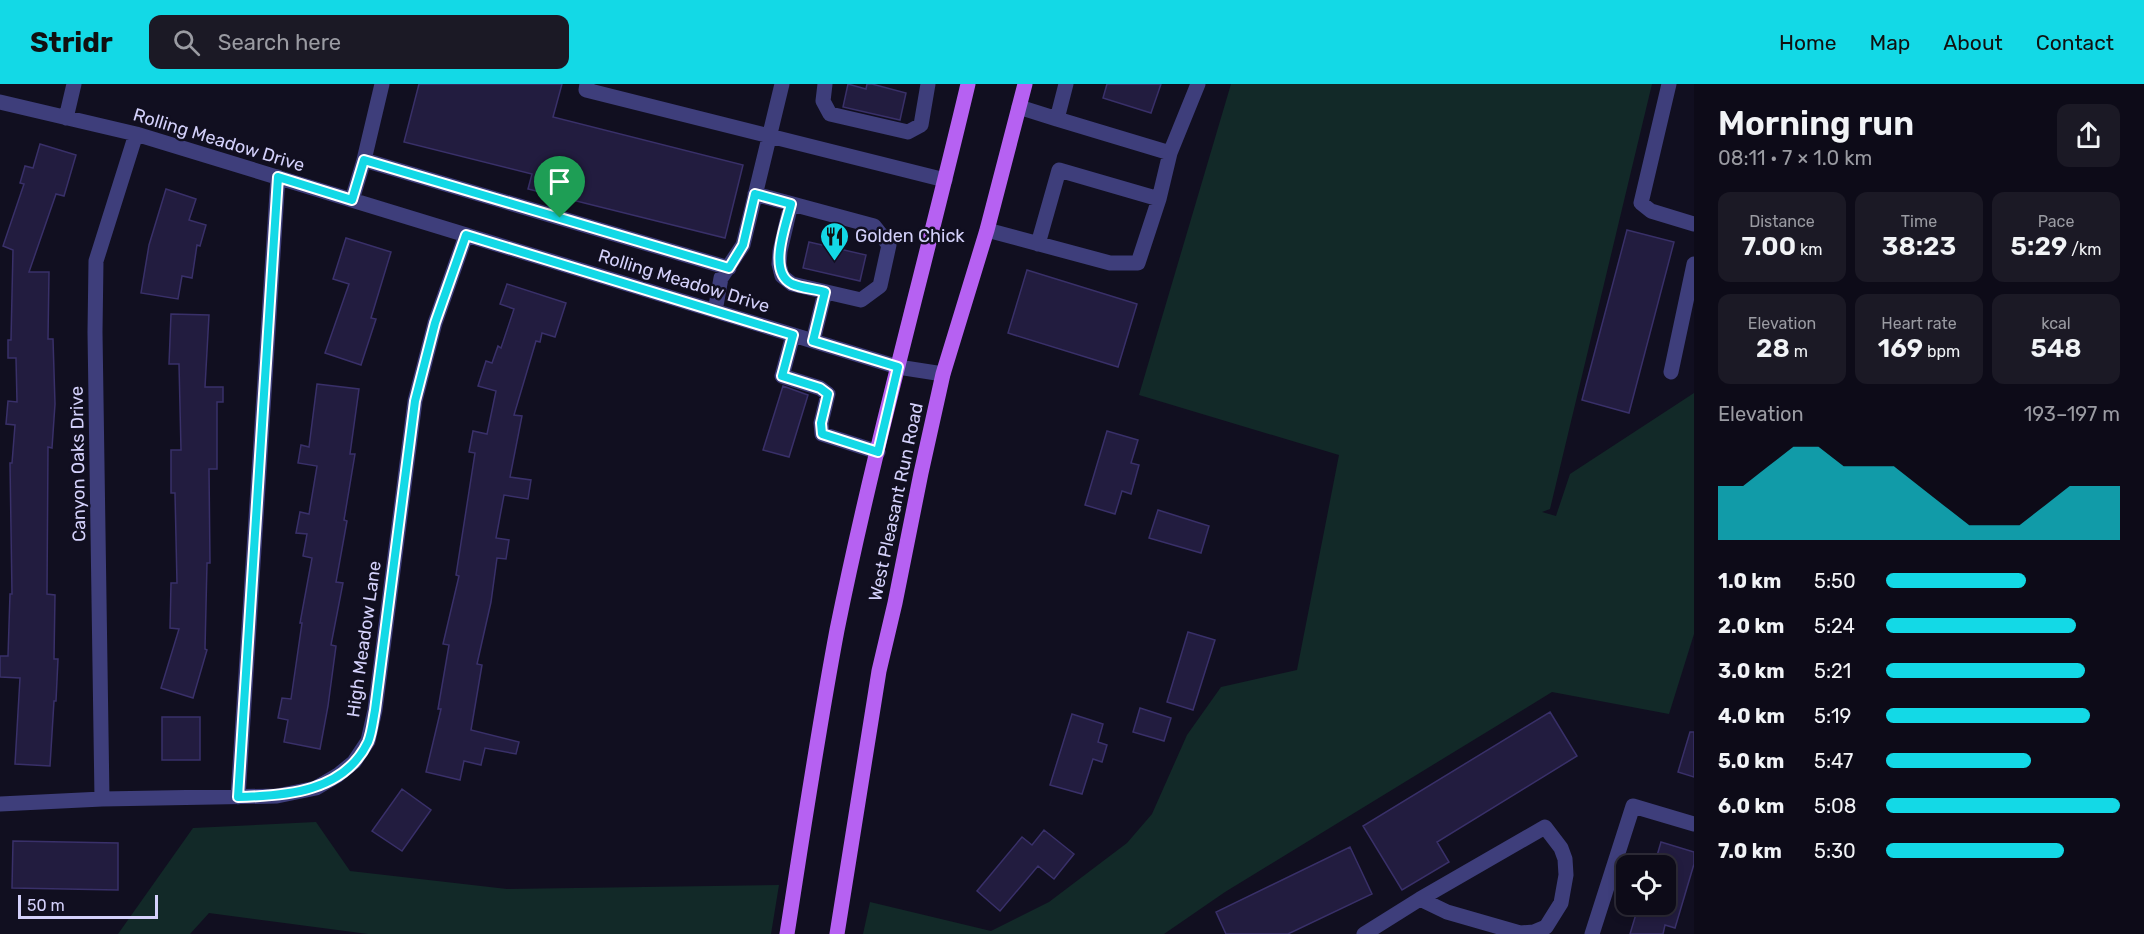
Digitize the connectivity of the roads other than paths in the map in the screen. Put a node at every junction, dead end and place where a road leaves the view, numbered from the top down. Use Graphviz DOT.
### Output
graph roads {
  1 [pos="74,84"];
  2 [pos="382,84"];
  3 [pos="587,84"];
  4 [pos="782,84"];
  5 [pos="825,84"];
  6 [pos="928,84"];
  7 [pos="968,84"];
  8 [pos="1024,84"];
  9 [pos="1066,84"];
  10 [pos="1198,84"];
  11 [pos="1669,84"];
  12 [pos="0,102"];
  13 [pos="1019,107"];
  14 [pos="66,118"];
  15 [pos="1057,119"];
  16 [pos="136,134"];
  17 [pos="769,137"];
  18 [pos="1170,153"];
  19 [pos="364,160"];
  20 [pos="278,177"];
  21 [pos="945,180"];
  22 [pos="755,194"];
  23 [pos="1160,199"];
  24 [pos="352,200"];
  25 [pos="791,204"];
  26 [pos="1694,224"];
  27 [pos="987,230"];
  28 [pos="466,235"];
  29 [pos="1038,244"];
  30 [pos="1694,264"];
  31 [pos="729,268"];
  32 [pos="825,292"];
  33 [pos="715,311"];
  34 [pos="793,335"];
  35 [pos="813,341"];
  36 [pos="898,367"];
  37 [pos="1671,372"];
  38 [pos="943,374"];
  39 [pos="878,452"];
  40 [pos="238,797"];
  41 [pos="102,799"];
  42 [pos="0,804"];
  43 [pos="1694,824"];
  44 [pos="1420,899"];
  45 [pos="787,934"];
  46 [pos="837,934"];
  47 [pos="1364,934"];
  48 [pos="1592,934"];
  1 -- 14 [label="street"];
  2 -- 19 [label="street"];
  3 -- 17 [label="street"];
  4 -- 17 [label="street"];
  5 -- 6 [label="street"];
  7 -- 21 [label="main road, West Pleasant Run Road"];
  8 -- 13 [label="main road, West Pleasant Run Road"];
  9 -- 15 [label="street"];
  10 -- 18 [label="street"];
  11 -- 26 [label="street"];
  12 -- 14 [label="street, Rolling Meadow Drive"];
  13 -- 15 [label="street"];
  13 -- 27 [label="main road, West Pleasant Run Road"];
  14 -- 16 [label="street, Rolling Meadow Drive"];
  15 -- 18 [label="street"];
  16 -- 20 [label="street, Rolling Meadow Drive"];
  16 -- 41 [label="street, Canyon Oaks Drive"];
  17 -- 21 [label="street"];
  17 -- 22 [label="street"];
  18 -- 23 [label="street"];
  19 -- 24 [label="street"];
  19 -- 31 [label="street"];
  20 -- 24 [label="street, Rolling Meadow Drive"];
  20 -- 40 [label="street"];
  21 -- 36 [label="main road, West Pleasant Run Road"];
  22 -- 25 [label="street"];
  22 -- 31 [label="street"];
  23 -- 29 [label="street"];
  23 -- 29 [label="street"];
  24 -- 28 [label="street, Rolling Meadow Drive"];
  25 -- 32 [label="street"];
  25 -- 32 [label="street"];
  27 -- 29 [label="street"];
  27 -- 38 [label="main road, West Pleasant Run Road"];
  28 -- 33 [label="street, Rolling Meadow Drive"];
  28 -- 40 [label="street, High Meadow Lane"];
  30 -- 37 [label="street"];
  31 -- 33 [label="street"];
  32 -- 35 [label="street"];
  33 -- 34 [label="street, Rolling Meadow Drive"];
  34 -- 35 [label="street, Rolling Meadow Drive"];
  34 -- 39 [label="street"];
  35 -- 36 [label="street, Rolling Meadow Drive"];
  36 -- 38 [label="street, Rolling Meadow Drive"];
  36 -- 39 [label="main road, West Pleasant Run Road"];
  38 -- 46 [label="main road, West Pleasant Run Road"];
  39 -- 45 [label="main road, West Pleasant Run Road"];
  40 -- 41 [label="street, High Meadow Lane"];
  41 -- 42 [label="street, High Meadow Lane"];
  43 -- 48 [label="street"];
  44 -- 44 [label="street"];
  44 -- 47 [label="street"];
}
